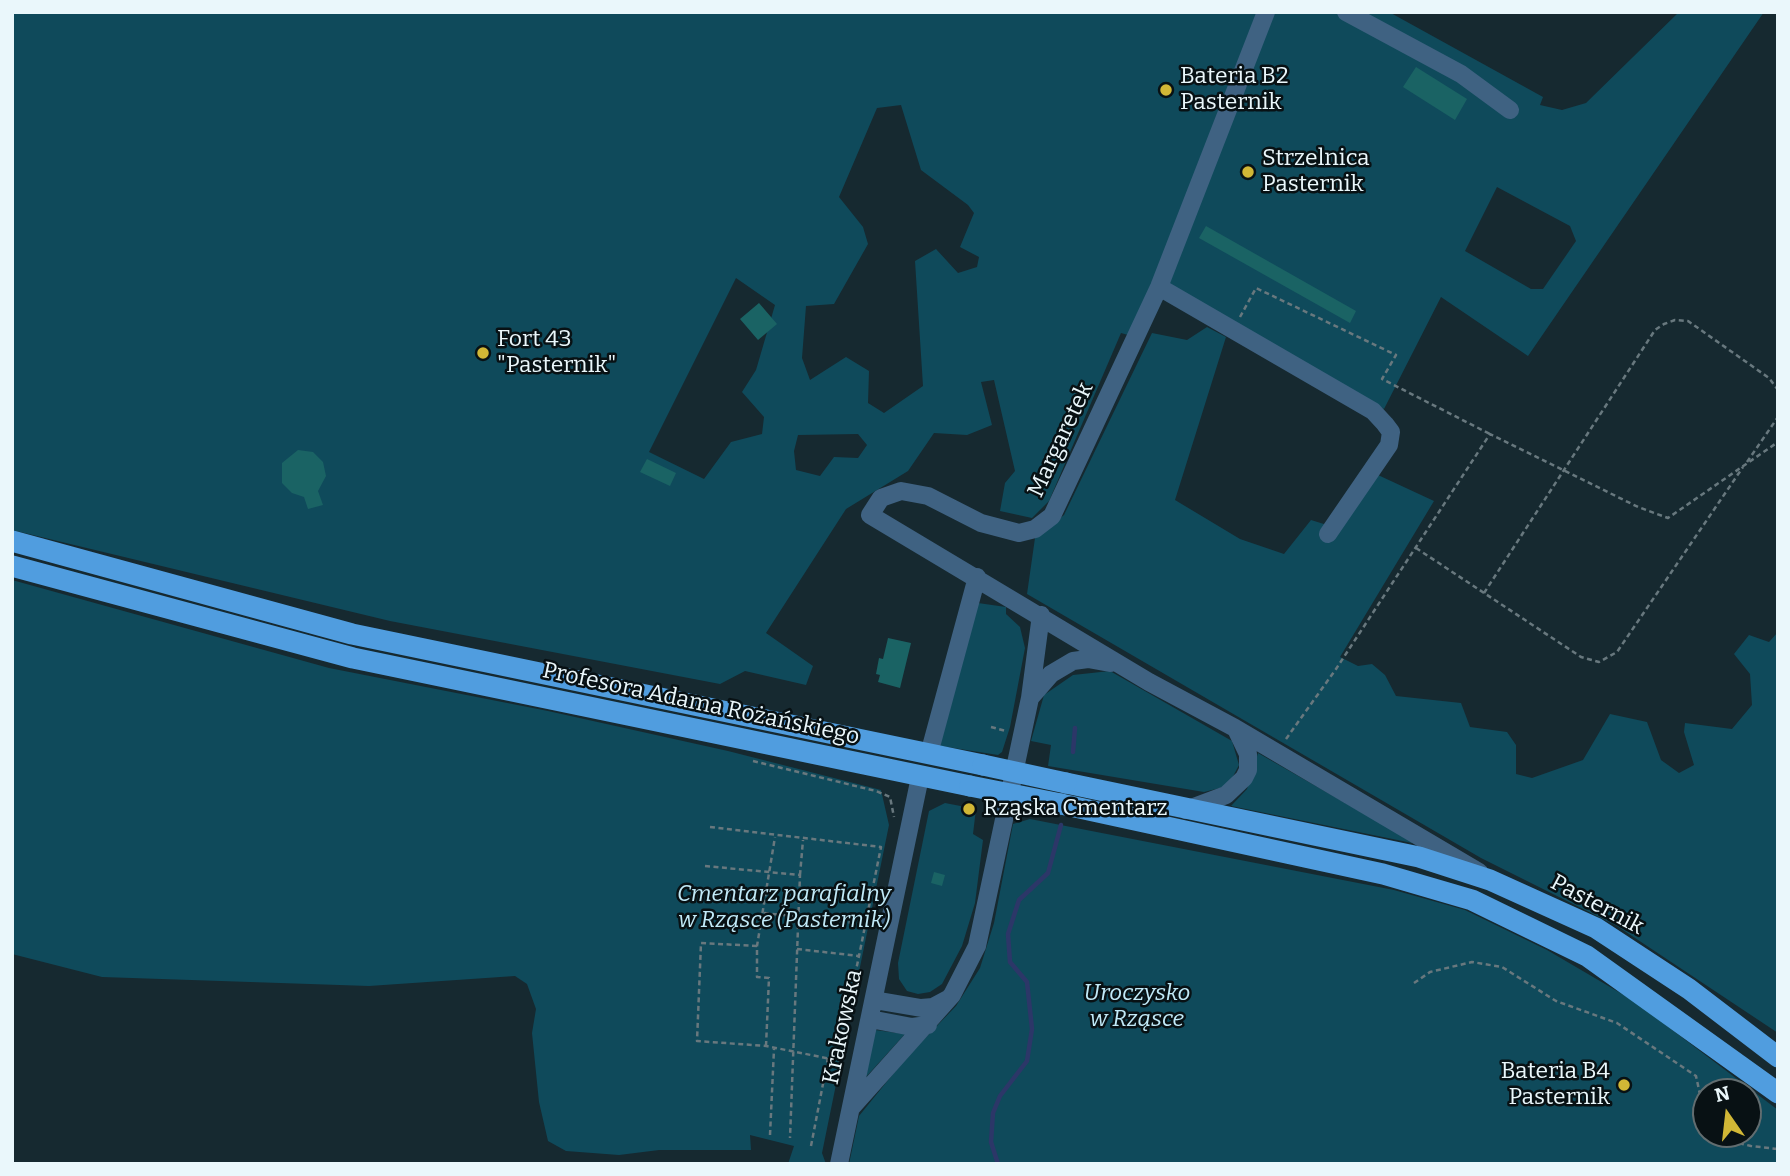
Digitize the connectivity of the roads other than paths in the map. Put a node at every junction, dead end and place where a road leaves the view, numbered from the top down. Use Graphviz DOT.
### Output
graph roads {
  1 [pos="1266,12"];
  2 [pos="1346,12"];
  3 [pos="1510,110"];
  4 [pos="1159,287"];
  5 [pos="1328,534"];
  6 [pos="12,541"];
  7 [pos="12,566"];
  8 [pos="976,577"];
  9 [pos="1041,615"];
  10 [pos="1121,664"];
  11 [pos="1030,698"];
  12 [pos="1235,728"];
  13 [pos="929,754"];
  14 [pos="920,777"];
  15 [pos="1186,810"];
  16 [pos="1369,846"];
  17 [pos="1490,880"];
  18 [pos="948,999"];
  19 [pos="874,1000"];
  20 [pos="870,1020"];
  21 [pos="928,1025"];
  22 [pos="1778,1057"];
  23 [pos="1778,1093"];
  24 [pos="851,1108"];
  25 [pos="839,1164"];
  1 -- 4 [label="street, Margaretek"];
  2 -- 3 [label="street"];
  4 -- 5 [label="street"];
  4 -- 8 [label="street, Margaretek"];
  6 -- 13 [label="main road, Profesora Adama Rożańskiego"];
  7 -- 14 [label="main road, Profesora Adama Rożańskiego"];
  8 -- 9 [label="street, Margaretek"];
  8 -- 13 [label="street"];
  9 -- 10 [label="street, Margaretek"];
  9 -- 11 [label="street"];
  10 -- 11 [label="street"];
  10 -- 12 [label="street, Margaretek"];
  11 -- 18 [label="street"];
  12 -- 15 [label="street"];
  12 -- 17 [label="street, Margaretek"];
  13 -- 15 [label="main road, Profesora Adama Rożańskiego, bridge"];
  14 -- 19 [label="street, Krakowska"];
  14 -- 23 [label="main road, Profesora Adama Rożańskiego, bridge"];
  15 -- 16 [label="main road, Profesora Adama Rożańskiego"];
  16 -- 17 [label="main road, Pasternik"];
  17 -- 22 [label="main road, Pasternik"];
  18 -- 19 [label="street"];
  18 -- 21 [label="street"];
  19 -- 20 [label="street, Krakowska"];
  20 -- 21 [label="street"];
  20 -- 24 [label="street, Krakowska"];
  21 -- 24 [label="street"];
  24 -- 25 [label="street, Krakowska"];
}
